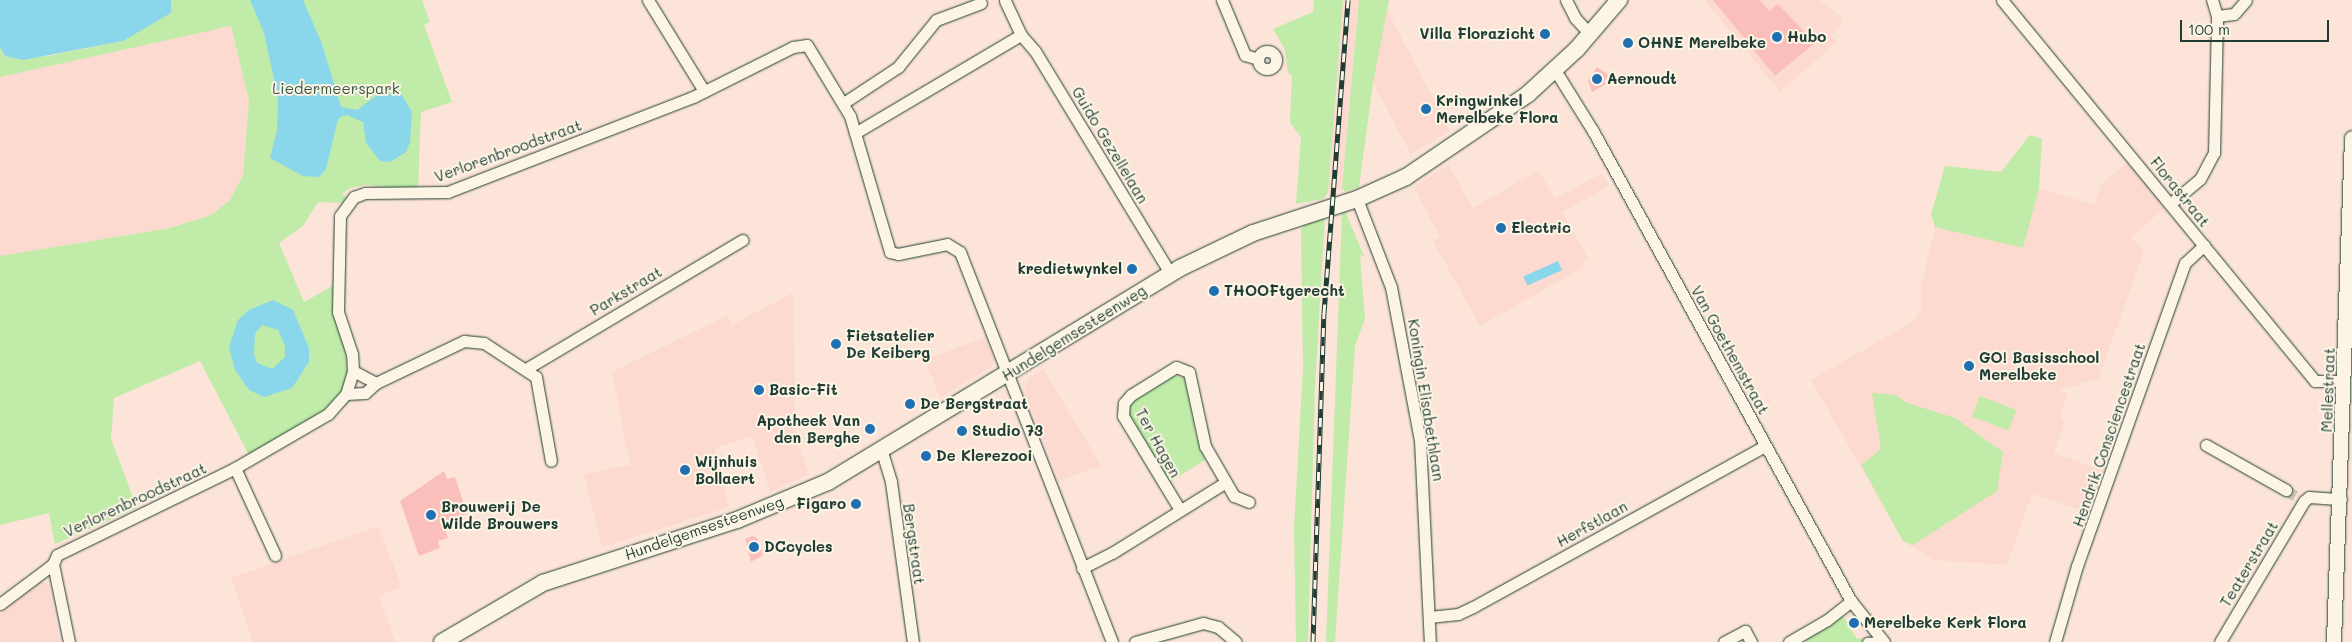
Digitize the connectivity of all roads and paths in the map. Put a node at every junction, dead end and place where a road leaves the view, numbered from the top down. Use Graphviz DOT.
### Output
graph roads {
  1 [pos="648,0"];
  2 [pos="1006,0"];
  3 [pos="1222,0"];
  4 [pos="1566,0"];
  5 [pos="1619,0"];
  6 [pos="2002,0"];
  7 [pos="2212,0"];
  8 [pos="2246,0"];
  9 [pos="981,3"];
  10 [pos="2217,16"];
  11 [pos="1590,34"];
  12 [pos="1021,35"];
  13 [pos="1258,59"];
  14 [pos="1555,70"];
  15 [pos="704,92"];
  16 [pos="845,102"];
  17 [pos="855,132"];
  18 [pos="2352,138"];
  19 [pos="1358,199"];
  20 [pos="2170,204"];
  21 [pos="742,240"];
  22 [pos="2204,245"];
  23 [pos="1170,273"];
  24 [pos="526,369"];
  25 [pos="353,371"];
  26 [pos="1009,374"];
  27 [pos="2344,382"];
  28 [pos="376,383"];
  29 [pos="346,394"];
  30 [pos="2206,445"];
  31 [pos="1765,446"];
  32 [pos="882,452"];
  33 [pos="551,461"];
  34 [pos="236,468"];
  35 [pos="1226,482"];
  36 [pos="2286,490"];
  37 [pos="2341,499"];
  38 [pos="1248,502"];
  39 [pos="1180,510"];
  40 [pos="275,555"];
  41 [pos="53,564"];
  42 [pos="1082,568"];
  43 [pos="1851,601"];
  44 [pos="0,604"];
  45 [pos="1429,617"];
  46 [pos="69,642"];
  47 [pos="442,642"];
  48 [pos="913,642"];
  49 [pos="1112,642"];
  50 [pos="1135,642"];
  51 [pos="1236,642"];
  52 [pos="1430,642"];
  53 [pos="1724,642"];
  54 [pos="1751,642"];
  55 [pos="1789,642"];
  56 [pos="1867,642"];
  57 [pos="1883,642"];
  58 [pos="2056,642"];
  59 [pos="2220,642"];
  60 [pos="2334,642"];
  1 -- 15 [label="street"];
  2 -- 12 [label="street, Guido Gezellelaan"];
  3 -- 13 [label="street"];
  4 -- 11 [label="street"];
  5 -- 11 [label="main road, Hundelgemsesteenweg"];
  6 -- 20 [label="street, Florastraat"];
  7 -- 10 [label="street"];
  8 -- 10 [label="street"];
  9 -- 16 [label="street"];
  10 -- 20 [label="street"];
  11 -- 14 [label="main road, Hundelgemsesteenweg"];
  12 -- 17 [label="street"];
  12 -- 23 [label="street, Guido Gezellelaan"];
  14 -- 19 [label="main road, Hundelgemsesteenweg"];
  14 -- 31 [label="street, Van Goethemstraat"];
  15 -- 16 [label="street, Verlorenbroodstraat"];
  15 -- 25 [label="street, Verlorenbroodstraat"];
  16 -- 17 [label="street, Verlorenbroodstraat"];
  17 -- 26 [label="street, Verlorenbroodstraat"];
  18 -- 27 [label="street, Mellestraat"];
  19 -- 23 [label="main road, Hundelgemsesteenweg"];
  19 -- 45 [label="street, Koningin Elisabethlaan"];
  20 -- 22 [label="street, Florastraat"];
  21 -- 24 [label="street, Parkstraat"];
  22 -- 27 [label="street, Florastraat"];
  22 -- 58 [label="street, Hendrik Consciencestraat"];
  23 -- 26 [label="main road, Hundelgemsesteenweg"];
  24 -- 28 [label="street"];
  24 -- 33 [label="street"];
  25 -- 28 [label="street"];
  25 -- 29 [label="street, Verlorenbroodstraat"];
  26 -- 32 [label="main road, Hundelgemsesteenweg"];
  26 -- 42 [label="street, Verlorenbroodstraat"];
  27 -- 37 [label="street, Mellestraat"];
  28 -- 29 [label="street"];
  29 -- 34 [label="street, Verlorenbroodstraat"];
  30 -- 36 [label="street"];
  31 -- 43 [label="street, Van Goethemstraat"];
  31 -- 45 [label="street, Herfstlaan"];
  32 -- 47 [label="main road, Hundelgemsesteenweg"];
  32 -- 48 [label="street, Bergstraat"];
  34 -- 40 [label="street"];
  34 -- 41 [label="street, Verlorenbroodstraat"];
  35 -- 38 [label="street, Ter Hagen"];
  35 -- 39 [label="street"];
  35 -- 39 [label="street, Ter Hagen"];
  37 -- 59 [label="street, Teaterstraat"];
  37 -- 60 [label="street, Mellestraat"];
  39 -- 42 [label="street"];
  41 -- 44 [label="street, Verlorenbroodstraat"];
  41 -- 46 [label="street"];
  42 -- 49 [label="street, Verlorenbroodstraat"];
  43 -- 55 [label="street"];
  43 -- 57 [label="street, Van Goethemstraat"];
  45 -- 52 [label="street, Koningin Elisabethlaan"];
  50 -- 51 [label="street"];
  53 -- 54 [label="street"];
  56 -- 57 [label="street"];
}
